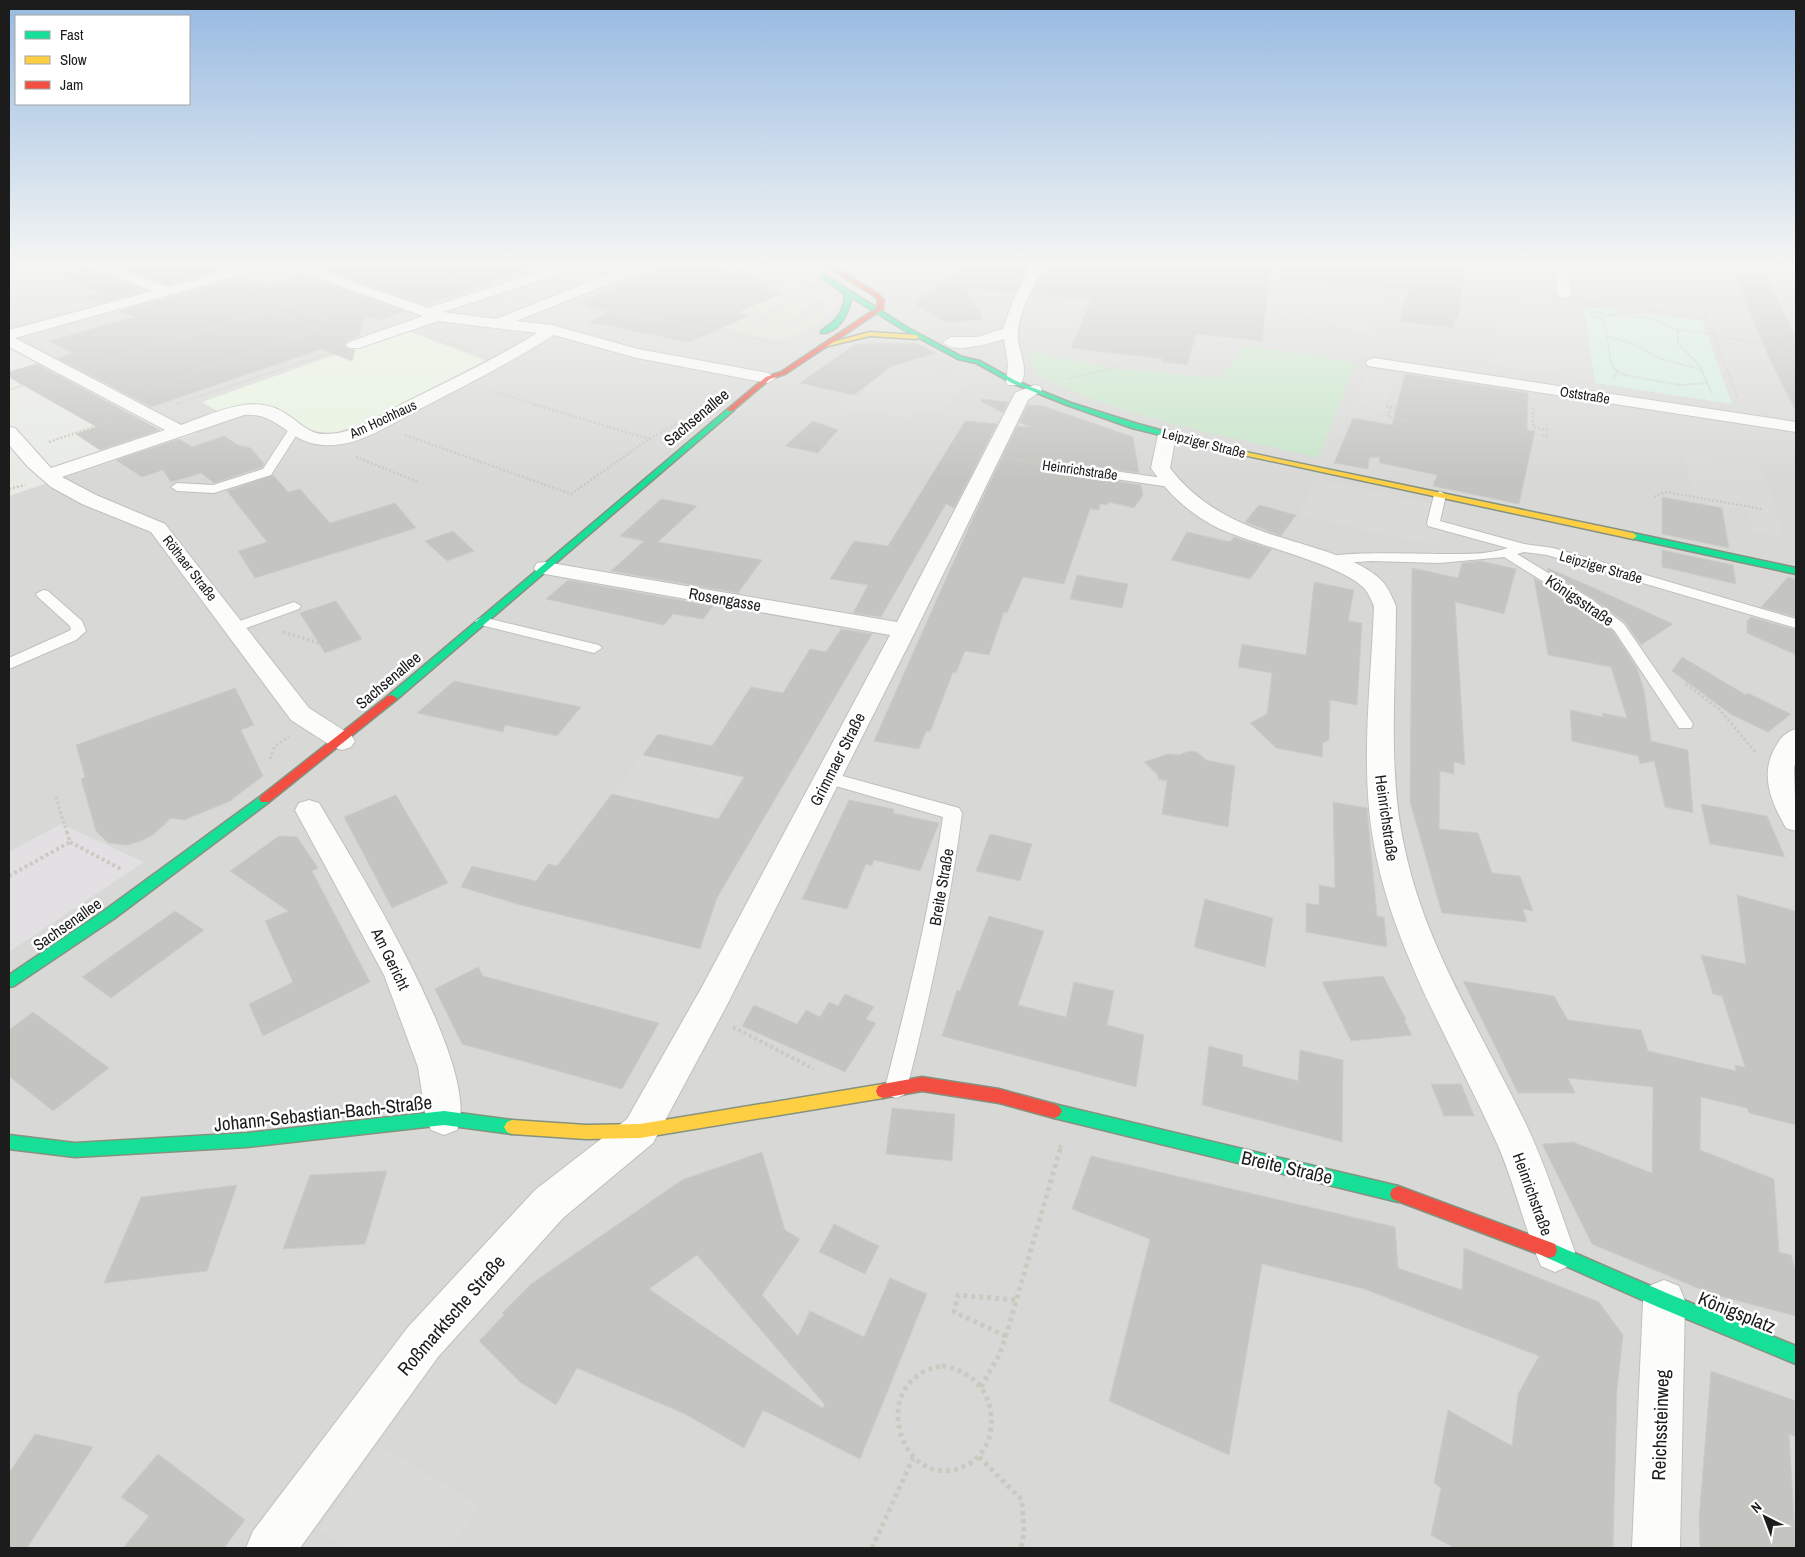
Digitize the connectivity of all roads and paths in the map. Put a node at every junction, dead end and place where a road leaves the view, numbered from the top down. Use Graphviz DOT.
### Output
graph roads {
  1 [pos="187,335"];
  2 [pos="304,335"];
  3 [pos="383,335"];
  4 [pos="426,335"];
  5 [pos="544,335"];
  6 [pos="569,335"];
  7 [pos="735,335"];
  8 [pos="826,335"];
  9 [pos="832,335"];
  10 [pos="865,335"];
  11 [pos="879,335"];
  12 [pos="917,335"];
  13 [pos="939,335"];
  14 [pos="1012,335"];
  15 [pos="1678,335"];
  16 [pos="1713,335"];
  17 [pos="1606,336"];
  18 [pos="922,338"];
  19 [pos="1011,338"];
  20 [pos="9,341"];
  21 [pos="820,341"];
  22 [pos="951,342"];
  23 [pos="1763,343"];
  24 [pos="783,344"];
  25 [pos="354,345"];
  26 [pos="331,353"];
  27 [pos="782,360"];
  28 [pos="501,361"];
  29 [pos="978,362"];
  30 [pos="1121,363"];
  31 [pos="1374,363"];
  32 [pos="1703,370"];
  33 [pos="1617,371"];
  34 [pos="67,372"];
  35 [pos="768,378"];
  36 [pos="1060,381"];
  37 [pos="462,382"];
  38 [pos="1708,383"];
  39 [pos="1610,384"];
  40 [pos="1024,386"];
  41 [pos="1532,387"];
  42 [pos="118,398"];
  43 [pos="179,404"];
  44 [pos="1386,406"];
  45 [pos="1390,407"];
  46 [pos="1397,408"];
  47 [pos="146,412"];
  48 [pos="1745,415"];
  49 [pos="1410,419"];
  50 [pos="680,421"];
  51 [pos="375,424"];
  52 [pos="1796,427"];
  53 [pos="295,428"];
  54 [pos="180,431"];
  55 [pos="9,432"];
  56 [pos="1167,435"];
  57 [pos="1542,436"];
  58 [pos="341,438"];
  59 [pos="649,440"];
  60 [pos="22,451"];
  61 [pos="991,456"];
  62 [pos="1065,468"];
  63 [pos="50,475"];
  64 [pos="418,482"];
  65 [pos="1170,483"];
  66 [pos="177,487"];
  67 [pos="1440,495"];
  68 [pos="1654,497"];
  69 [pos="1762,509"];
  70 [pos="1523,548"];
  71 [pos="1506,553"];
  72 [pos="1328,560"];
  73 [pos="545,568"];
  74 [pos="1796,571"];
  75 [pos="43,594"];
  76 [pos="294,606"];
  77 [pos="482,621"];
  78 [pos="1796,624"];
  79 [pos="236,627"];
  80 [pos="904,630"];
  81 [pos="594,648"];
  82 [pos="9,664"];
  83 [pos="1684,683"];
  84 [pos="1686,724"];
  85 [pos="1734,729"];
  86 [pos="1796,738"];
  87 [pos="342,741"];
  88 [pos="828,778"];
  89 [pos="56,797"];
  90 [pos="309,810"];
  91 [pos="1796,821"];
  92 [pos="70,842"];
  93 [pos="9,876"];
  94 [pos="151,885"];
  95 [pos="9,982"];
  96 [pos="705,1013"];
  97 [pos="896,1088"];
  98 [pos="862,1093"];
  99 [pos="1068,1115"];
  100 [pos="444,1118"];
  101 [pos="640,1131"];
  102 [pos="9,1142"];
  103 [pos="1555,1252"];
  104 [pos="1016,1300"];
  105 [pos="1664,1301"];
  106 [pos="1006,1336"];
  107 [pos="1796,1355"];
  108 [pos="981,1386"];
  109 [pos="979,1456"];
  110 [pos="913,1458"];
  111 [pos="270,1548"];
  112 [pos="872,1548"];
  113 [pos="1021,1548"];
  114 [pos="1656,1548"];
  1 -- 34 [label="path"];
  2 -- 42 [label="path"];
  3 -- 25 [label="street"];
  4 -- 28 [label="path"];
  5 -- 28 [label="street, Am Hochhaus"];
  6 -- 35 [label="street"];
  7 -- 24 [label="path"];
  8 -- 21 [label="street, Sachsenallee"];
  9 -- 21 [label="street, Sachsenallee"];
  10 -- 21 [label="street"];
  11 -- 18 [label="street"];
  12 -- 18 [label="street, Leipziger Straße"];
  13 -- 22 [label="street, Leipziger Straße"];
  14 -- 19 [label="street"];
  15 -- 32 [label="path"];
  16 -- 23 [label="path"];
  16 -- 48 [label="path"];
  17 -- 32 [label="path"];
  17 -- 33 [label="path"];
  18 -- 29 [label="street, Leipziger Straße"];
  19 -- 22 [label="street"];
  19 -- 29 [label="street"];
  19 -- 40 [label="street"];
  20 -- 34 [label="street"];
  21 -- 35 [label="street, Sachsenallee"];
  22 -- 29 [label="street, Leipziger Straße"];
  26 -- 43 [label="path"];
  27 -- 35 [label="street, Sachsenallee"];
  28 -- 37 [label="street, Am Hochhaus"];
  29 -- 40 [label="street, Leipziger Straße"];
  30 -- 36 [label="path"];
  31 -- 41 [label="street, Oststraße"];
  32 -- 38 [label="path"];
  33 -- 38 [label="path"];
  33 -- 39 [label="path"];
  34 -- 42 [label="street"];
  35 -- 73 [label="street, Sachsenallee"];
  37 -- 51 [label="street, Am Hochhaus"];
  37 -- 59 [label="path"];
  38 -- 48 [label="path"];
  40 -- 56 [label="street, Leipziger Straße"];
  40 -- 61 [label="street, Grimmaer Straße"];
  41 -- 48 [label="street, Oststraße"];
  41 -- 57 [label="path"];
  42 -- 47 [label="street"];
  44 -- 45 [label="path"];
  45 -- 46 [label="path"];
  45 -- 49 [label="path"];
  47 -- 54 [label="street"];
  47 -- 60 [label="path"];
  48 -- 52 [label="street, Oststraße"];
  50 -- 59 [label="path"];
  51 -- 58 [label="street, Am Hochhaus"];
  51 -- 59 [label="path"];
  53 -- 54 [label="street, Am Hochhaus"];
  53 -- 58 [label="street, Am Hochhaus"];
  53 -- 66 [label="lane"];
  54 -- 63 [label="street, Am Hochhaus"];
  55 -- 60 [label="street, Röthaer Straße"];
  56 -- 65 [label="street, Heinrichstraße"];
  56 -- 67 [label="street, Leipziger Straße"];
  58 -- 64 [label="path"];
  60 -- 63 [label="street, Röthaer Straße"];
  61 -- 62 [label="path, Heinrichstraße"];
  61 -- 80 [label="street, Grimmaer Straße"];
  62 -- 65 [label="lane, Heinrichstraße"];
  63 -- 79 [label="street, Röthaer Straße"];
  65 -- 72 [label="street, Heinrichstraße"];
  67 -- 70 [label="lane, Leipziger Straße"];
  67 -- 74 [label="street, Leipziger Straße"];
  68 -- 69 [label="path"];
  70 -- 71 [label="lane"];
  70 -- 78 [label="lane, Leipziger Straße"];
  71 -- 72 [label="lane"];
  71 -- 84 [label="lane, Königsstraße"];
  72 -- 103 [label="street, Heinrichstraße"];
  73 -- 77 [label="street, Sachsenallee"];
  73 -- 80 [label="street, Rosengasse"];
  75 -- 82 [label="lane"];
  76 -- 79 [label="lane"];
  77 -- 81 [label="lane"];
  77 -- 87 [label="street, Sachsenallee"];
  79 -- 87 [label="street, Röthaer Straße"];
  80 -- 88 [label="street, Grimmaer Straße"];
  83 -- 85 [label="path"];
  86 -- 91 [label="street"];
  87 -- 94 [label="street, Sachsenallee"];
  88 -- 96 [label="street, Grimmaer Straße"];
  88 -- 97 [label="lane, Breite Straße"];
  89 -- 92 [label="path"];
  90 -- 100 [label="street, Am Gericht"];
  92 -- 93 [label="path"];
  92 -- 94 [label="path"];
  94 -- 95 [label="street, Sachsenallee"];
  96 -- 98 [label="path"];
  96 -- 101 [label="street, Grimmaer Straße"];
  97 -- 98 [label="street, Breite Straße"];
  97 -- 99 [label="street, Breite Straße"];
  98 -- 101 [label="street, Breite Straße"];
  99 -- 103 [label="street, Breite Straße"];
  99 -- 104 [label="path"];
  100 -- 101 [label="street, Johann-Sebastian-Bach-Straße"];
  100 -- 102 [label="street, Johann-Sebastian-Bach-Straße"];
  101 -- 111 [label="street, Roßmarktsche Straße"];
  103 -- 105 [label="street, Breite Straße"];
  104 -- 106 [label="path"];
  104 -- 106 [label="path"];
  105 -- 107 [label="street, Königsplatz"];
  105 -- 114 [label="street, Reichssteinweg"];
  106 -- 108 [label="path"];
  108 -- 109 [label="path"];
  108 -- 110 [label="path"];
  109 -- 110 [label="path"];
  109 -- 113 [label="path"];
  110 -- 112 [label="path"];
}
